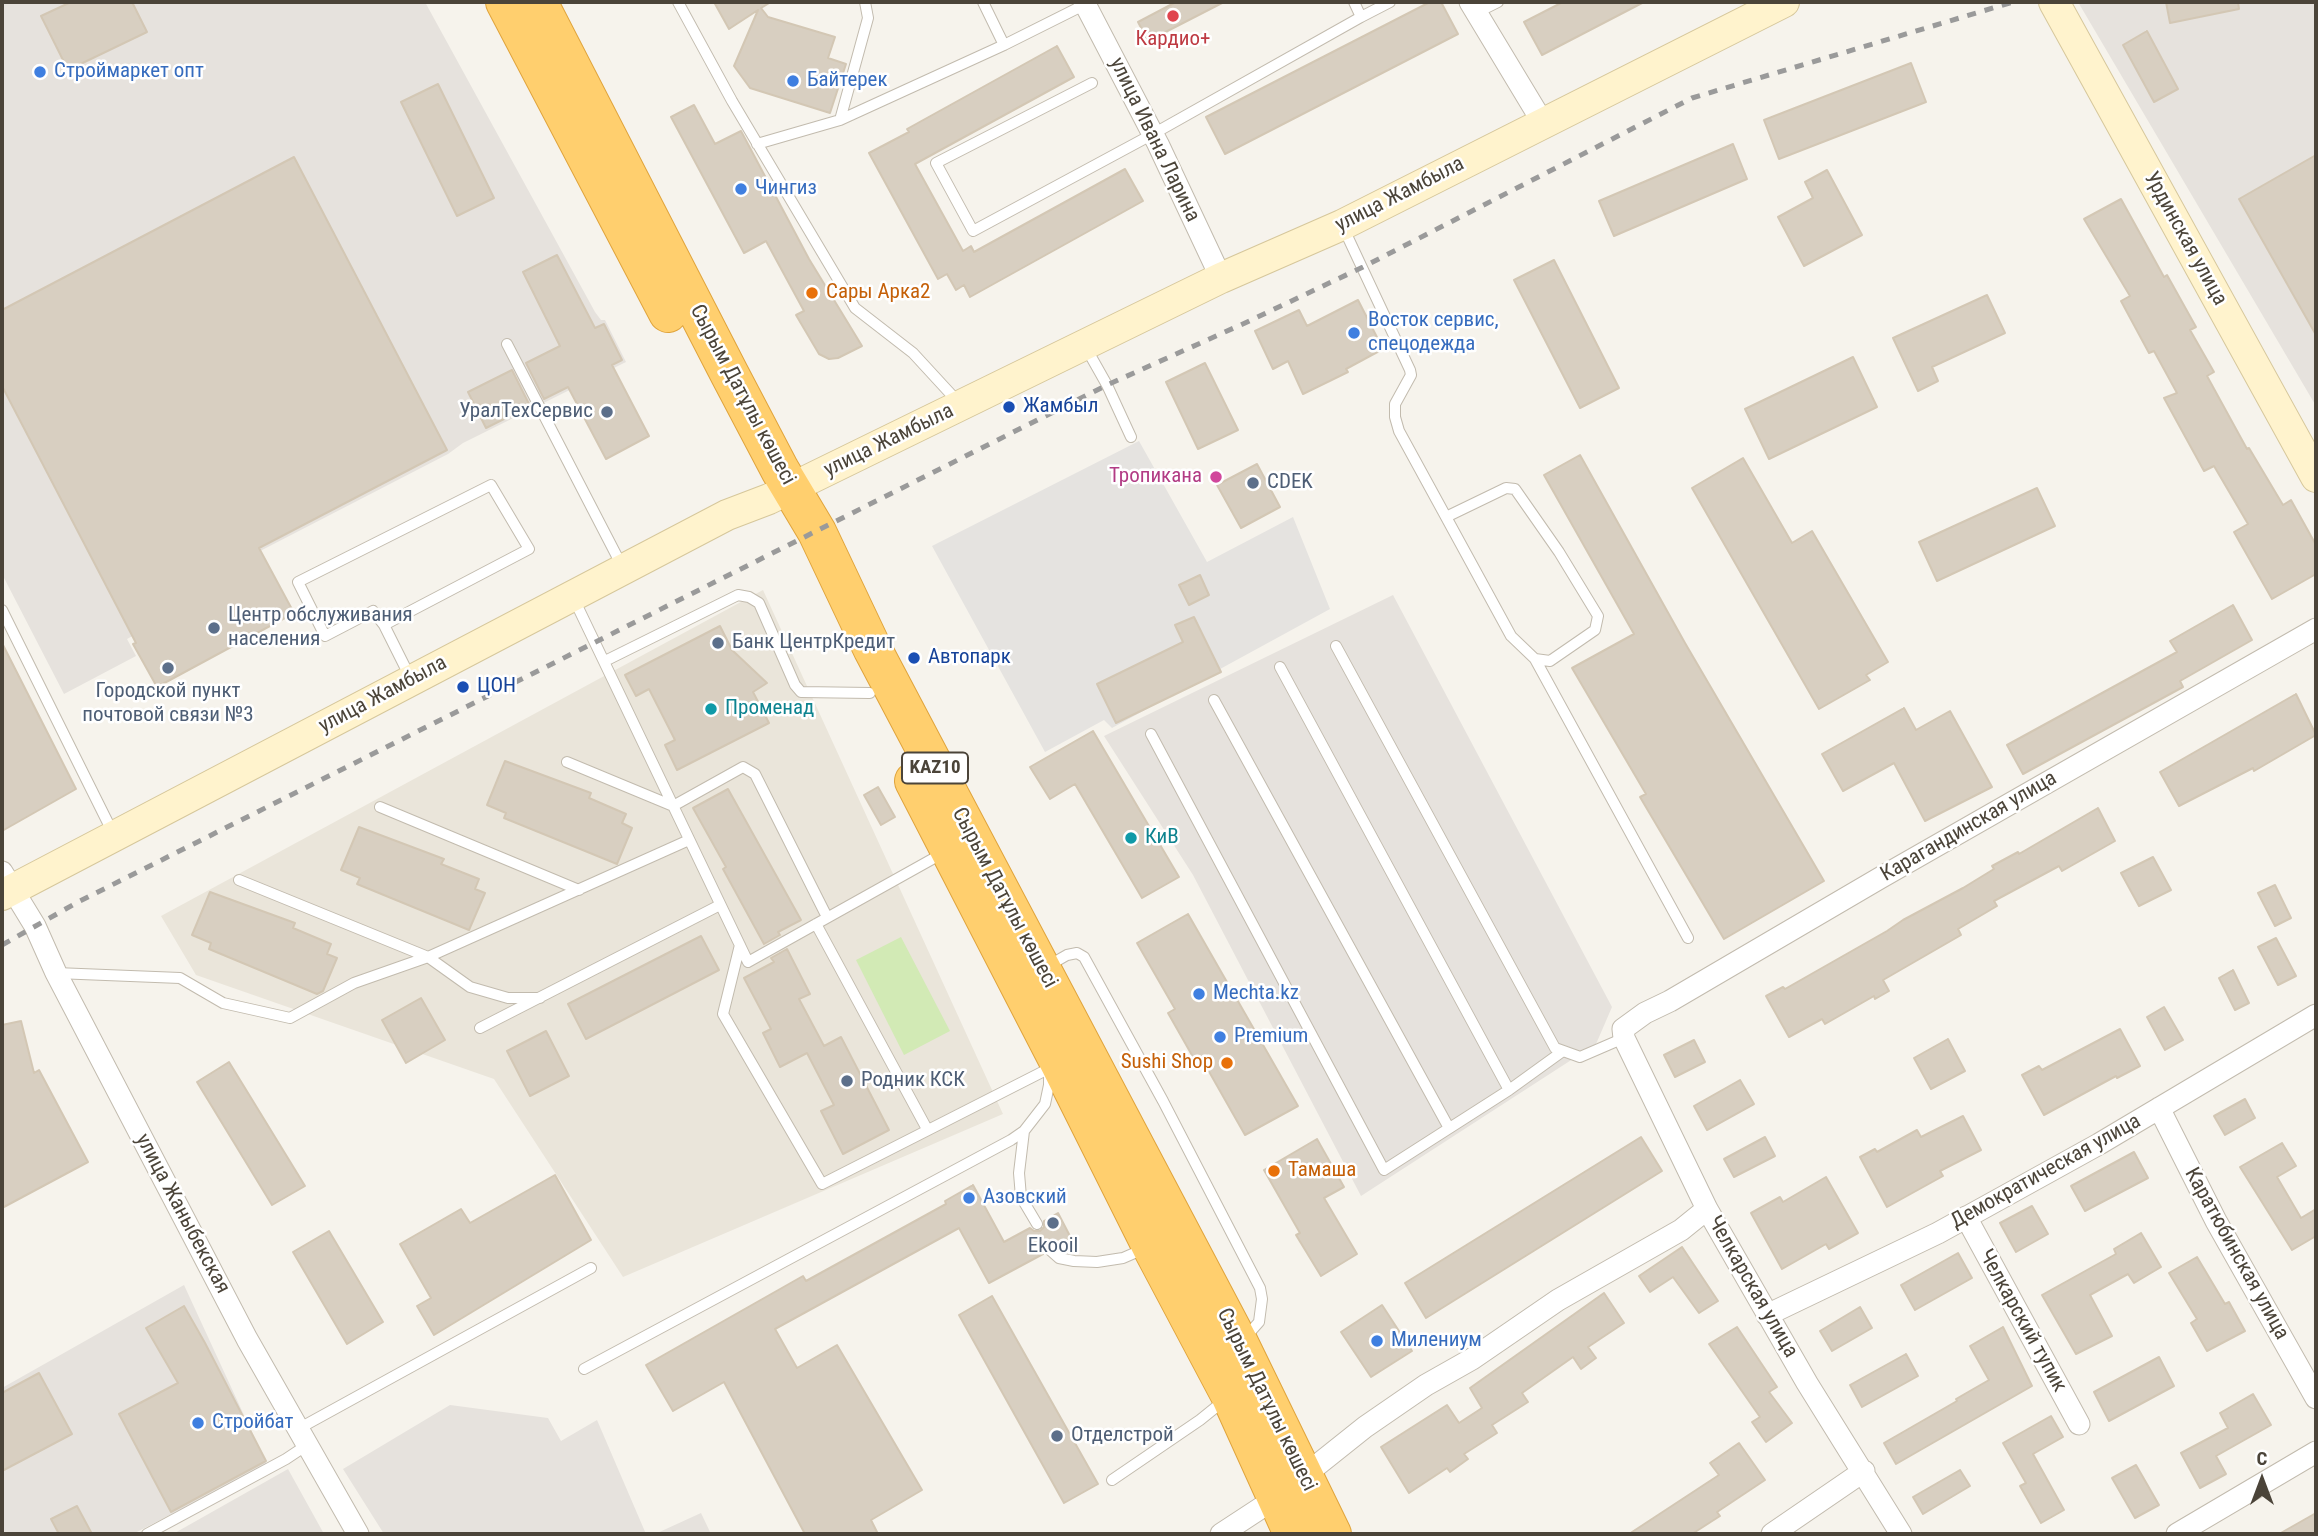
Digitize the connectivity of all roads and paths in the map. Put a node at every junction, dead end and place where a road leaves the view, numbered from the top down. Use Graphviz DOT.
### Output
graph roads {
  1 [pos="505,2"];
  2 [pos="538,2"];
  3 [pos="678,2"];
  4 [pos="865,2"];
  5 [pos="983,2"];
  6 [pos="1354,2"];
  7 [pos="1390,2"];
  8 [pos="1498,2"];
  9 [pos="1784,2"];
  10 [pos="2054,2"];
  11 [pos="1085,3"];
  12 [pos="1473,7"];
  13 [pos="1362,17"];
  14 [pos="1004,45"];
  15 [pos="1091,83"];
  16 [pos="840,120"];
  17 [pos="1543,123"];
  18 [pos="1153,134"];
  19 [pos="757,144"];
  20 [pos="1342,225"];
  21 [pos="1222,278"];
  22 [pos="507,344"];
  23 [pos="1085,345"];
  24 [pos="961,405"];
  25 [pos="1131,437"];
  26 [pos="2316,477"];
  27 [pos="780,494"];
  28 [pos="1446,517"];
  29 [pos="624,569"];
  30 [pos="572,596"];
  31 [pos="2,610"];
  32 [pos="384,625"];
  33 [pos="2316,629"];
  34 [pos="1336,646"];
  35 [pos="1535,659"];
  36 [pos="605,661"];
  37 [pos="1280,667"];
  38 [pos="411,681"];
  39 [pos="870,693"];
  40 [pos="1214,700"];
  41 [pos="1151,734"];
  42 [pos="567,762"];
  43 [pos="673,806"];
  44 [pos="380,807"];
  45 [pos="115,836"];
  46 [pos="689,840"];
  47 [pos="948,850"];
  48 [pos="239,880"];
  49 [pos="5,886"];
  50 [pos="579,890"];
  51 [pos="720,905"];
  52 [pos="827,917"];
  53 [pos="816,925"];
  54 [pos="1688,938"];
  55 [pos="740,945"];
  56 [pos="428,957"];
  57 [pos="56,973"];
  58 [pos="540,998"];
  59 [pos="2316,1015"];
  60 [pos="480,1028"];
  61 [pos="1624,1033"];
  62 [pos="1563,1051"];
  63 [pos="1054,1066"];
  64 [pos="1509,1090"];
  65 [pos="2159,1108"];
  66 [pos="1449,1128"];
  67 [pos="927,1129"];
  68 [pos="1024,1131"];
  69 [pos="1707,1209"];
  70 [pos="1966,1217"];
  71 [pos="1037,1224"];
  72 [pos="1151,1246"];
  73 [pos="1050,1250"];
  74 [pos="591,1268"];
  75 [pos="1767,1315"];
  76 [pos="584,1369"];
  77 [pos="1243,1387"];
  78 [pos="2316,1398"];
  79 [pos="2079,1424"];
  80 [pos="303,1437"];
  81 [pos="2316,1452"];
  82 [pos="1864,1471"];
  83 [pos="1112,1480"];
  84 [pos="1290,1487"];
  85 [pos="147,1534"];
  86 [pos="358,1534"];
  87 [pos="1221,1534"];
  88 [pos="1293,1534"];
  89 [pos="1332,1534"];
  90 [pos="1772,1534"];
  91 [pos="1901,1534"];
  92 [pos="2177,1534"];
  1 -- 27 [label="highway, Сырым Датұлы көшесі / KAZ10"];
  2 -- 27 [label="highway, Сырым Датұлы көшесі / KAZ10"];
  3 -- 19 [label="lane"];
  4 -- 16 [label="lane"];
  5 -- 14 [label="lane"];
  6 -- 13 [label="lane"];
  7 -- 13 [label="lane"];
  8 -- 12 [label="lane"];
  9 -- 17 [label="street, улица Жамбыла"];
  10 -- 26 [label="street, Урдинская улица"];
  11 -- 14 [label="lane"];
  11 -- 18 [label="street, улица Ивана Ларина"];
  12 -- 17 [label="street"];
  13 -- 18 [label="lane"];
  14 -- 16 [label="lane"];
  15 -- 18 [label="lane"];
  16 -- 19 [label="lane"];
  17 -- 20 [label="street, улица Жамбыла"];
  18 -- 21 [label="street, улица Ивана Ларина"];
  19 -- 24 [label="lane"];
  20 -- 21 [label="street, улица Жамбыла"];
  20 -- 28 [label="lane"];
  21 -- 23 [label="street, улица Жамбыла"];
  22 -- 29 [label="lane"];
  23 -- 24 [label="street, улица Жамбыла"];
  23 -- 25 [label="lane"];
  24 -- 27 [label="street, улица Жамбыла"];
  27 -- 29 [label="street, улица Жамбыла"];
  27 -- 39 [label="highway, Сырым Датұлы көшесі / KAZ10"];
  27 -- 77 [label="highway, Сырым Датұлы көшесі / KAZ10"];
  28 -- 35 [label="lane"];
  28 -- 35 [label="lane"];
  29 -- 30 [label="street, улица Жамбыла"];
  30 -- 36 [label="lane"];
  30 -- 38 [label="street, улица Жамбыла"];
  31 -- 45 [label="lane"];
  32 -- 32 [label="lane"];
  32 -- 38 [label="lane"];
  33 -- 61 [label="street, Карагандинская улица"];
  34 -- 62 [label="lane"];
  35 -- 54 [label="lane"];
  36 -- 39 [label="lane"];
  36 -- 43 [label="lane"];
  37 -- 64 [label="lane"];
  38 -- 45 [label="street, улица Жамбыла"];
  39 -- 47 [label="highway, Сырым Датұлы көшесі / KAZ10"];
  40 -- 66 [label="lane"];
  41 -- 66 [label="lane"];
  42 -- 43 [label="lane"];
  43 -- 46 [label="lane"];
  43 -- 52 [label="lane"];
  44 -- 50 [label="lane"];
  45 -- 49 [label="street, улица Жамбыла"];
  46 -- 50 [label="lane"];
  46 -- 51 [label="lane"];
  47 -- 52 [label="lane"];
  47 -- 63 [label="highway, Сырым Датұлы көшесі / KAZ10"];
  48 -- 56 [label="lane"];
  49 -- 57 [label="street, улица Жаныбекская"];
  50 -- 56 [label="lane"];
  51 -- 55 [label="lane"];
  51 -- 58 [label="lane"];
  52 -- 53 [label="lane"];
  53 -- 55 [label="lane"];
  53 -- 67 [label="lane"];
  55 -- 67 [label="lane"];
  56 -- 57 [label="lane"];
  56 -- 58 [label="lane"];
  57 -- 80 [label="street, улица Жаныбекская"];
  58 -- 60 [label="lane"];
  59 -- 65 [label="street, Демократическая улица"];
  61 -- 62 [label="lane"];
  61 -- 69 [label="street, Челкарская улица"];
  62 -- 64 [label="lane"];
  63 -- 67 [label="lane"];
  63 -- 68 [label="lane"];
  63 -- 72 [label="highway, Сырым Датұлы көшесі / KAZ10"];
  64 -- 66 [label="lane"];
  65 -- 70 [label="street, Демократическая улица"];
  65 -- 78 [label="street, Каратюбинская улица"];
  68 -- 71 [label="lane"];
  68 -- 76 [label="lane"];
  69 -- 75 [label="street, Челкарская улица"];
  69 -- 84 [label="street"];
  70 -- 75 [label="street, Демократическая улица"];
  70 -- 79 [label="street, Челкарский тупик"];
  72 -- 73 [label="lane"];
  72 -- 77 [label="highway, Сырым Датұлы көшесі / KAZ10"];
  74 -- 80 [label="lane"];
  75 -- 82 [label="street, Челкарская улица"];
  77 -- 83 [label="lane"];
  77 -- 84 [label="highway, Сырым Датұлы көшесі / KAZ10"];
  80 -- 85 [label="lane"];
  80 -- 86 [label="street, улица Жаныбекская"];
  81 -- 92 [label="street"];
  82 -- 90 [label="street"];
  82 -- 91 [label="street, Челкарская улица"];
  84 -- 87 [label="street"];
  84 -- 88 [label="highway, Сырым Датұлы көшесі / KAZ10"];
  84 -- 89 [label="highway, Сырым Датұлы көшесі / KAZ10"];
}
